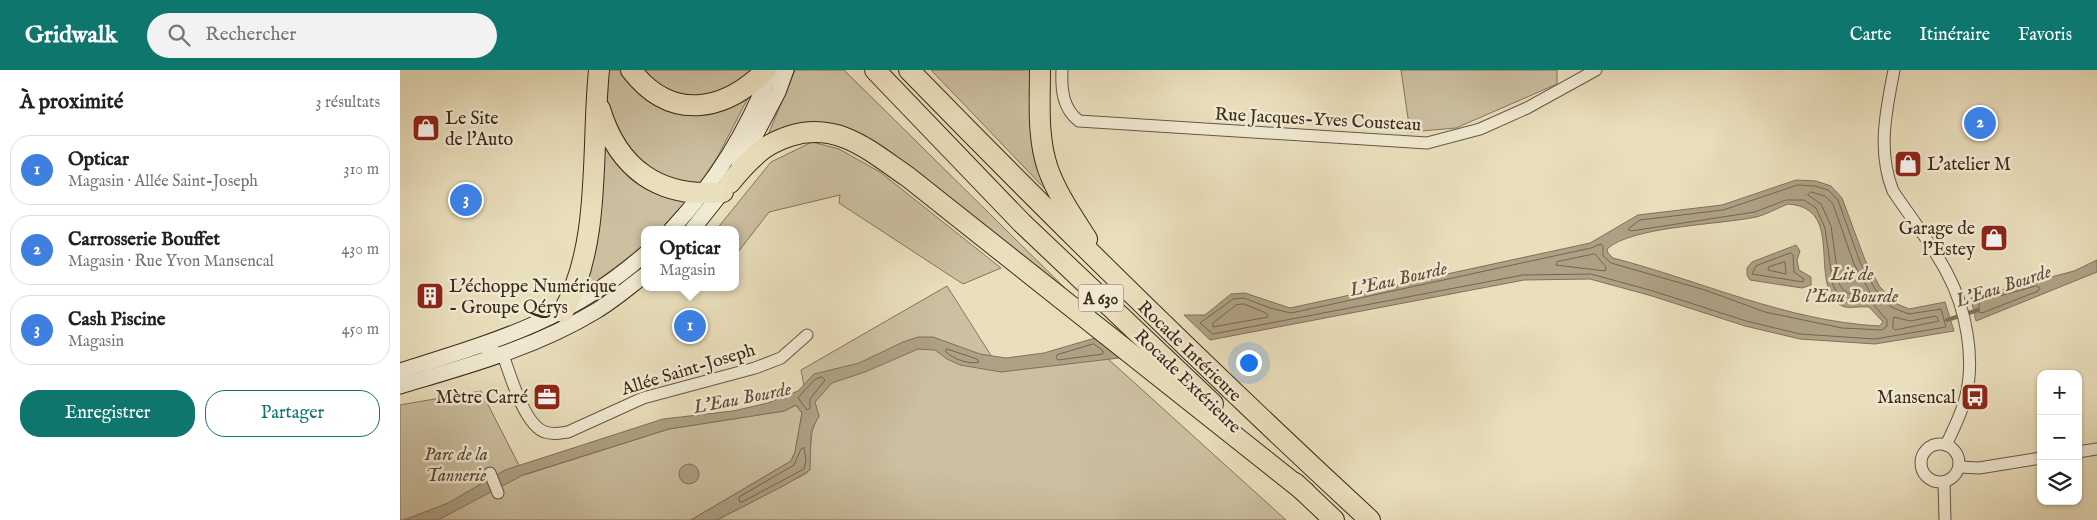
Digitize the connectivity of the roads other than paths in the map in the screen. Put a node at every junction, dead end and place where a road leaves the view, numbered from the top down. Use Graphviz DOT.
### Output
graph roads {
  1 [pos="599,70"];
  2 [pos="631,70"];
  3 [pos="766,70"];
  4 [pos="771,70"];
  5 [pos="786,70"];
  6 [pos="861,70"];
  7 [pos="875,70"];
  8 [pos="909,70"];
  9 [pos="1040,70"];
  10 [pos="1062,70"];
  11 [pos="1596,70"];
  12 [pos="1894,70"];
  13 [pos="596,98"];
  14 [pos="726,187"];
  15 [pos="703,194"];
  16 [pos="1022,223"];
  17 [pos="675,226"];
  18 [pos="695,226"];
  19 [pos="641,257"];
  20 [pos="1106,270"];
  21 [pos="641,278"];
  22 [pos="563,312"];
  23 [pos="807,335"];
  24 [pos="480,346"];
  25 [pos="503,355"];
  26 [pos="400,372"];
  27 [pos="400,386"];
  28 [pos="1946,445"];
  29 [pos="2097,450"];
  30 [pos="2082,452"];
  31 [pos="2037,459"];
  32 [pos="1959,467"];
  33 [pos="490,473"];
  34 [pos="1944,482"];
  35 [pos="1305,492"];
  36 [pos="498,493"];
  37 [pos="1334,520"];
  38 [pos="1370,520"];
  39 [pos="1945,520"];
  1 -- 13 [label="highway"];
  2 -- 3 [label="highway"];
  4 -- 15 [label="main road"];
  5 -- 14 [label="main road"];
  6 -- 16 [label="highway"];
  7 -- 16 [label="highway, Rocade Extérieure / A 630"];
  8 -- 20 [label="highway, Rocade Intérieure / A 630"];
  9 -- 20 [label="highway"];
  10 -- 11 [label="street, Rue Jacques-Yves Cousteau"];
  12 -- 28 [label="street"];
  13 -- 15 [label="highway"];
  13 -- 22 [label="highway"];
  14 -- 15 [label="highway"];
  14 -- 18 [label="main road"];
  14 -- 35 [label="highway"];
  15 -- 17 [label="main road"];
  16 -- 35 [label="highway, Rocade Extérieure / A 630"];
  19 -- 22 [label="main road"];
  20 -- 38 [label="highway, Rocade Intérieure / A 630"];
  21 -- 25 [label="main road"];
  22 -- 24 [label="main road"];
  23 -- 25 [label="street, Allée Saint-Joseph"];
  24 -- 25 [label="street"];
  24 -- 26 [label="main road"];
  25 -- 27 [label="main road"];
  28 -- 32 [label="street"];
  28 -- 34 [label="street"];
  29 -- 30 [label="street"];
  31 -- 32 [label="street"];
  32 -- 34 [label="street"];
  33 -- 36 [label="street"];
  34 -- 39 [label="street"];
  35 -- 37 [label="highway, Rocade Extérieure / A 630"];
}
